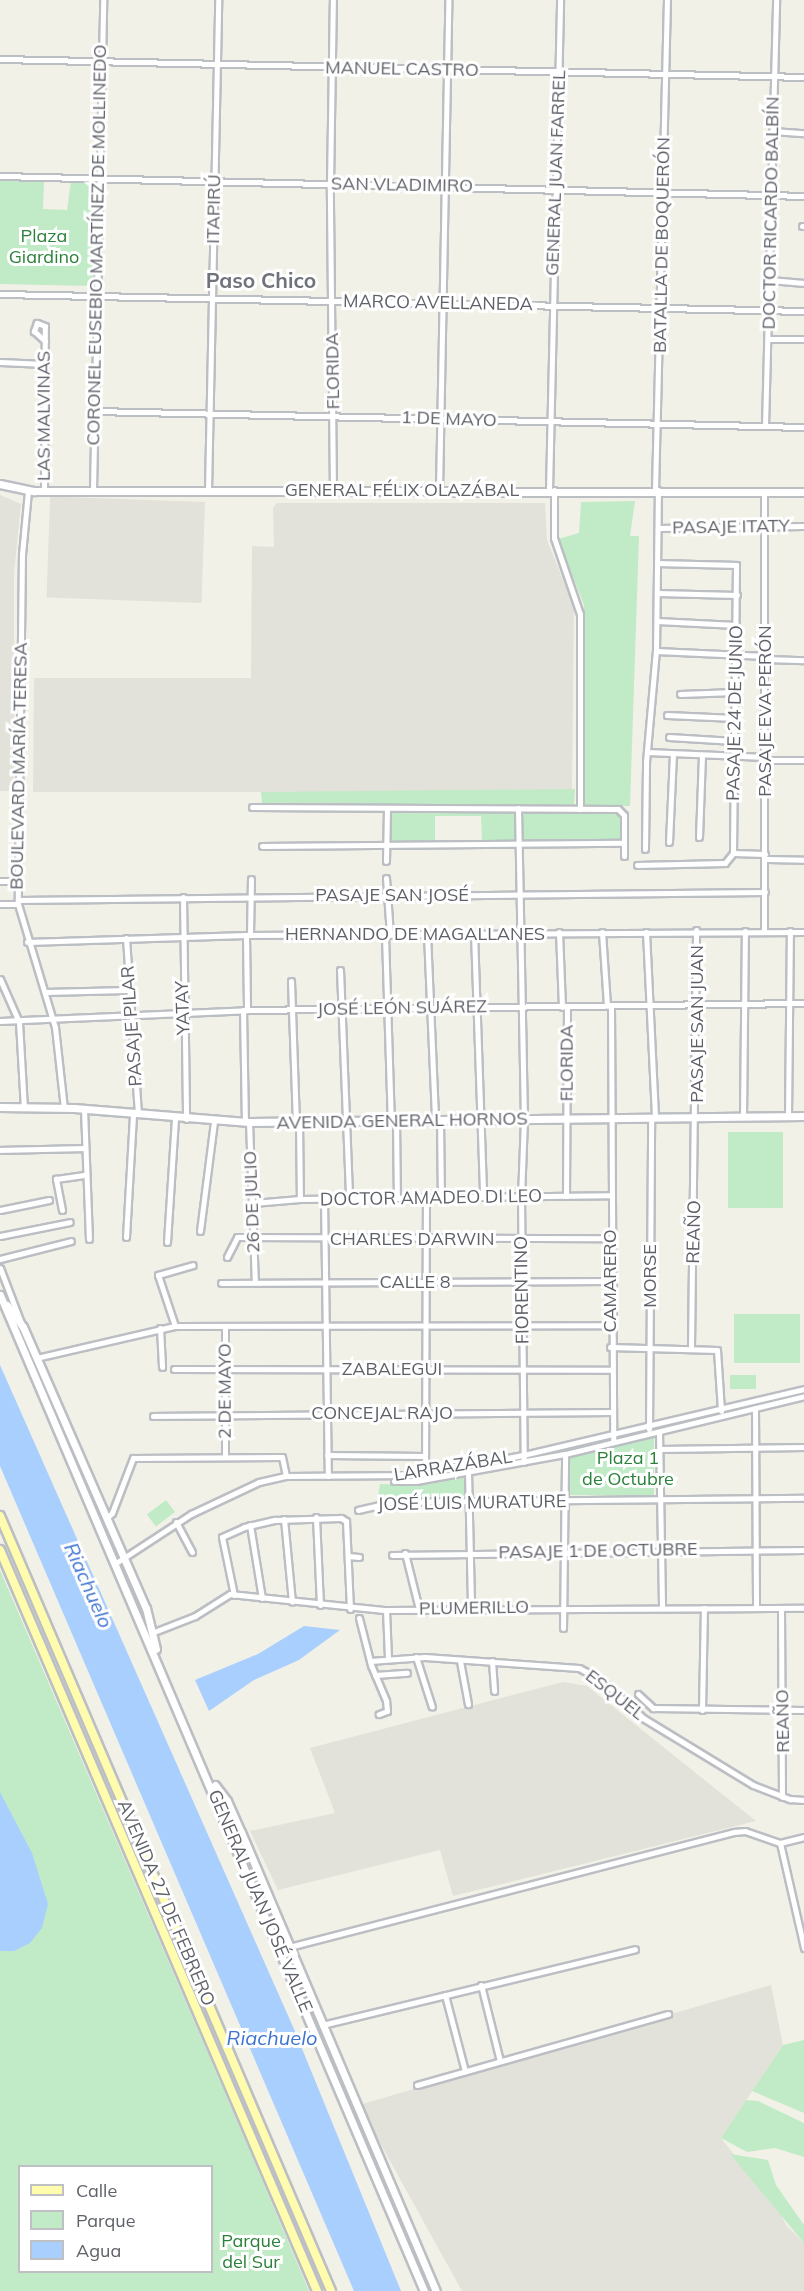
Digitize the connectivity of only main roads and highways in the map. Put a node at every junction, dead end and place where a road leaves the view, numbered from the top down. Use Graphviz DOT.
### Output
graph roads {
  1 [pos="0,484"];
  2 [pos="804,492"];
  3 [pos="0,1107"];
  4 [pos="804,1116"];
  5 [pos="1,1297"];
  6 [pos="0,1516"];
  7 [pos="0,1550"];
  8 [pos="158,1661"];
  9 [pos="208,1777"];
  10 [pos="317,2291"];
  11 [pos="331,2291"];
  12 [pos="424,2291"];
  13 [pos="436,2291"];
  1 -- 2 [label="main road, GENERAL FÉLIX OLAZÁBAL"];
  3 -- 4 [label="main road, AVENIDA GENERAL HORNOS"];
  5 -- 8 [label="main road, GENERAL JUAN JOSÉ VALLE"];
  5 -- 8 [label="main road, GENERAL JUAN JOSÉ VALLE"];
  6 -- 11 [label="main road, AVENIDA 27 DE FEBRERO"];
  7 -- 10 [label="main road, AVENIDA 27 DE FEBRERO"];
  8 -- 9 [label="main road, GENERAL JUAN JOSÉ VALLE"];
  9 -- 12 [label="main road, GENERAL JUAN JOSÉ VALLE"];
  9 -- 13 [label="main road, GENERAL JUAN JOSÉ VALLE"];
}
